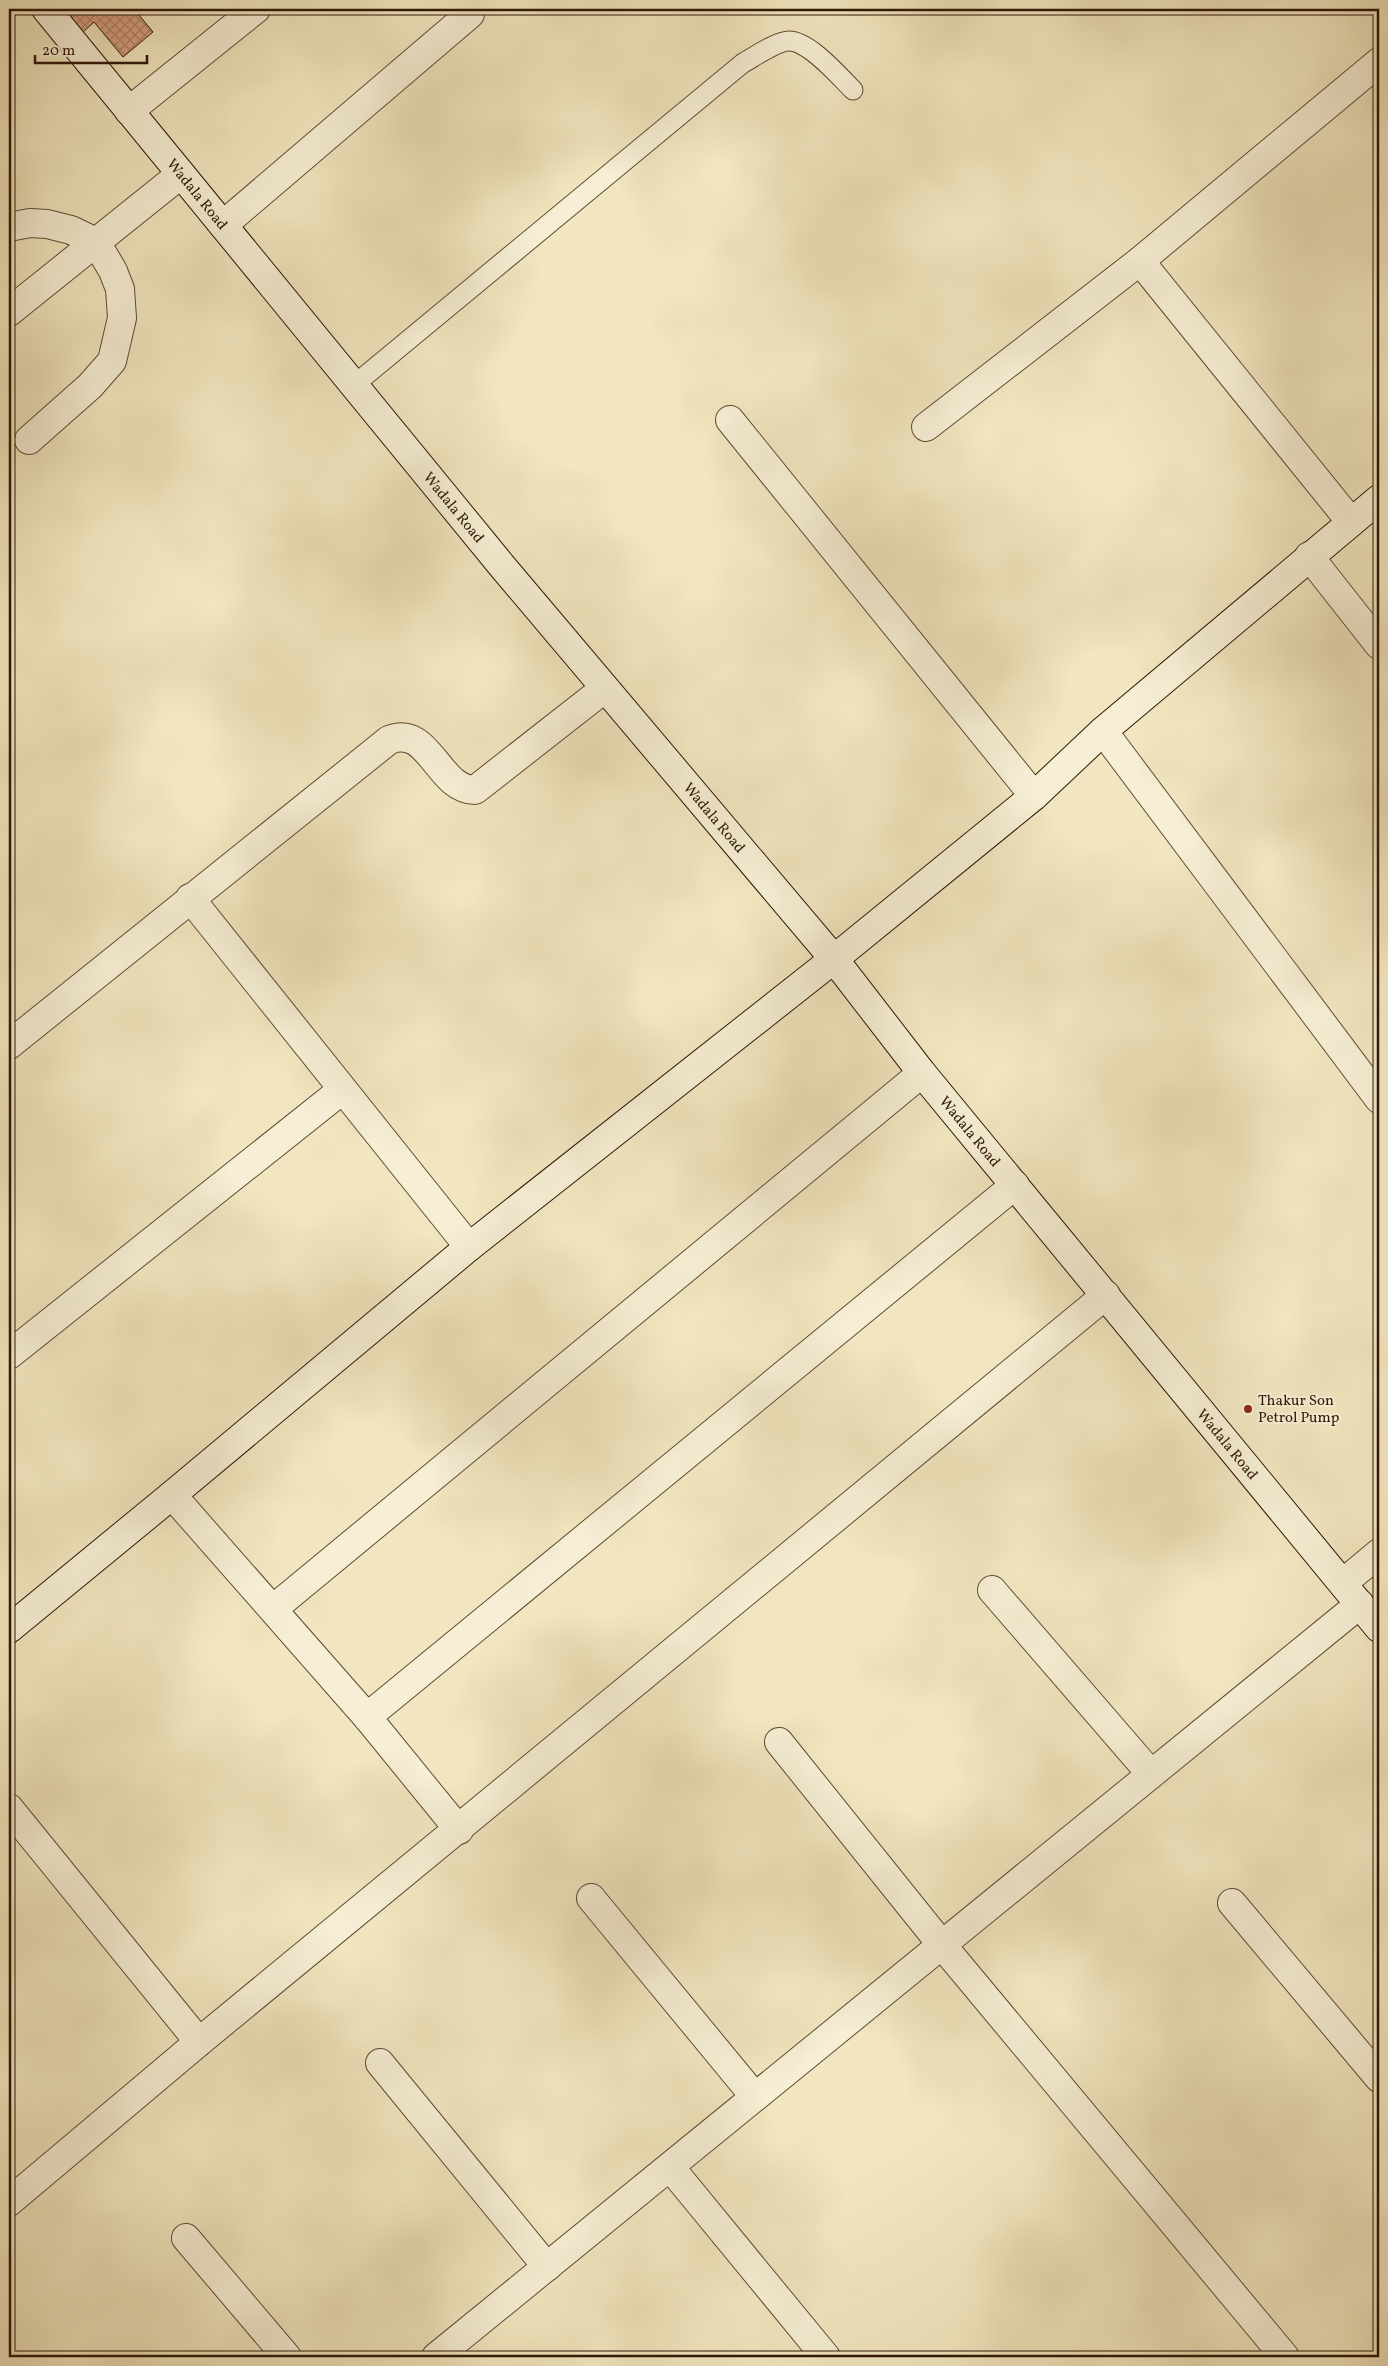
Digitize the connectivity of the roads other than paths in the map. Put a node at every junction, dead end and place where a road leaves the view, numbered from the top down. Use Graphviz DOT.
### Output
graph roads {
  1 [pos="46,9"];
  2 [pos="256,9"];
  3 [pos="470,14"];
  4 [pos="1379,62"];
  5 [pos="853,90"];
  6 [pos="129,111"];
  7 [pos="181,174"];
  8 [pos="223,224"];
  9 [pos="9,227"];
  10 [pos="96,242"];
  11 [pos="1140,261"];
  12 [pos="9,312"];
  13 [pos="354,385"];
  14 [pos="730,420"];
  15 [pos="926,427"];
  16 [pos="29,440"];
  17 [pos="1379,499"];
  18 [pos="1351,522"];
  19 [pos="1309,556"];
  20 [pos="1379,646"];
  21 [pos="604,689"];
  22 [pos="1103,731"];
  23 [pos="1034,796"];
  24 [pos="190,898"];
  25 [pos="834,959"];
  26 [pos="9,1045"];
  27 [pos="922,1073"];
  28 [pos="342,1090"];
  29 [pos="1379,1099"];
  30 [pos="1015,1185"];
  31 [pos="469,1247"];
  32 [pos="1106,1295"];
  33 [pos="9,1355"];
  34 [pos="172,1495"];
  35 [pos="1379,1553"];
  36 [pos="1343,1583"];
  37 [pos="992,1590"];
  38 [pos="1360,1604"];
  39 [pos="273,1609"];
  40 [pos="1379,1628"];
  41 [pos="9,1629"];
  42 [pos="367,1717"];
  43 [pos="779,1742"];
  44 [pos="1151,1774"];
  45 [pos="9,1808"];
  46 [pos="459,1830"];
  47 [pos="591,1898"];
  48 [pos="1232,1903"];
  49 [pos="942,1945"];
  50 [pos="199,2042"];
  51 [pos="380,2063"];
  52 [pos="1379,2078"];
  53 [pos="755,2097"];
  54 [pos="670,2167"];
  55 [pos="9,2202"];
  56 [pos="186,2238"];
  57 [pos="547,2267"];
  58 [pos="820,2355"];
  59 [pos="287,2357"];
  60 [pos="436,2357"];
  61 [pos="1285,2357"];
  1 -- 6 [label="street, Wadala Road"];
  2 -- 6 [label="street"];
  3 -- 8 [label="street"];
  4 -- 11 [label="street"];
  5 -- 13 [label="lane"];
  6 -- 7 [label="street, Wadala Road"];
  7 -- 8 [label="street, Wadala Road"];
  7 -- 10 [label="street"];
  8 -- 13 [label="street, Wadala Road"];
  9 -- 10 [label="street"];
  10 -- 12 [label="street"];
  10 -- 16 [label="street"];
  11 -- 15 [label="street"];
  11 -- 18 [label="street"];
  13 -- 21 [label="street, Wadala Road"];
  14 -- 23 [label="street"];
  17 -- 18 [label="street"];
  18 -- 19 [label="street"];
  19 -- 20 [label="street"];
  19 -- 22 [label="street"];
  21 -- 24 [label="street"];
  21 -- 25 [label="street, Wadala Road"];
  22 -- 23 [label="street"];
  22 -- 29 [label="street"];
  23 -- 25 [label="street"];
  24 -- 26 [label="street"];
  24 -- 28 [label="street"];
  25 -- 27 [label="street, Wadala Road"];
  25 -- 31 [label="street"];
  27 -- 30 [label="street, Wadala Road"];
  27 -- 39 [label="street"];
  28 -- 31 [label="street"];
  28 -- 33 [label="street"];
  30 -- 32 [label="street, Wadala Road"];
  30 -- 42 [label="street"];
  31 -- 34 [label="street"];
  32 -- 36 [label="street, Wadala Road"];
  32 -- 46 [label="street"];
  34 -- 39 [label="street"];
  34 -- 41 [label="street"];
  35 -- 36 [label="street"];
  36 -- 38 [label="street, Wadala Road"];
  37 -- 44 [label="street"];
  38 -- 40 [label="street, Wadala Road"];
  38 -- 44 [label="street"];
  39 -- 42 [label="street"];
  42 -- 46 [label="street"];
  43 -- 49 [label="street"];
  44 -- 49 [label="street"];
  45 -- 50 [label="street"];
  46 -- 50 [label="street"];
  47 -- 53 [label="street"];
  48 -- 52 [label="street"];
  49 -- 53 [label="street"];
  49 -- 61 [label="street"];
  50 -- 55 [label="street"];
  51 -- 57 [label="street"];
  53 -- 54 [label="street"];
  54 -- 57 [label="street"];
  54 -- 58 [label="street"];
  56 -- 59 [label="street"];
  57 -- 60 [label="street"];
}
